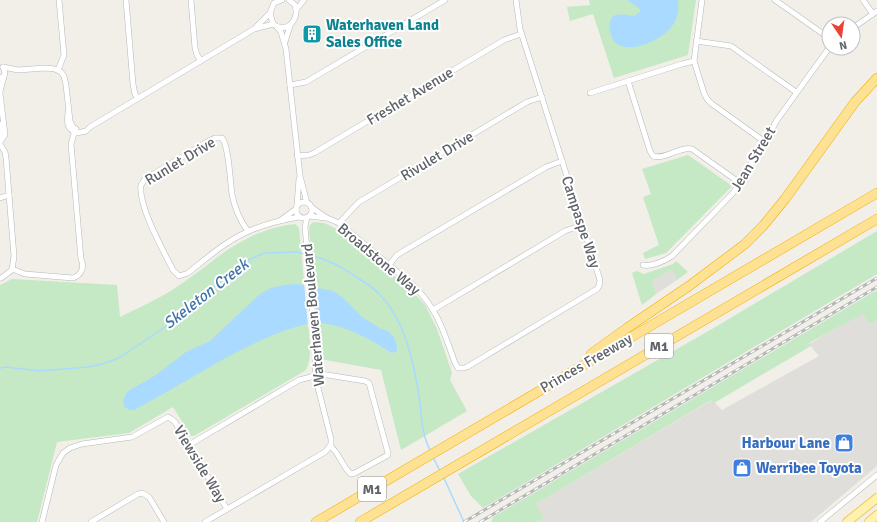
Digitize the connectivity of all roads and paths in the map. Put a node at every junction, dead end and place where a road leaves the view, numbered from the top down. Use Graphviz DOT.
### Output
graph roads {
  1 [pos="59,0"];
  2 [pos="126,0"];
  3 [pos="192,0"];
  4 [pos="282,0"];
  5 [pos="303,0"];
  6 [pos="445,0"];
  7 [pos="516,0"];
  8 [pos="702,0"];
  9 [pos="775,0"];
  10 [pos="863,0"];
  11 [pos="274,1"];
  12 [pos="290,1"];
  13 [pos="296,10"];
  14 [pos="270,13"];
  15 [pos="875,13"];
  16 [pos="861,23"];
  17 [pos="275,25"];
  18 [pos="290,26"];
  19 [pos="254,29"];
  20 [pos="821,32"];
  21 [pos="521,34"];
  22 [pos="696,41"];
  23 [pos="284,43"];
  24 [pos="823,56"];
  25 [pos="0,61"];
  26 [pos="201,61"];
  27 [pos="694,61"];
  28 [pos="2,67"];
  29 [pos="59,68"];
  30 [pos="18,70"];
  31 [pos="3,76"];
  32 [pos="877,78"];
  33 [pos="628,81"];
  34 [pos="290,85"];
  35 [pos="590,92"];
  36 [pos="796,92"];
  37 [pos="0,93"];
  38 [pos="138,98"];
  39 [pos="542,98"];
  40 [pos="3,124"];
  41 [pos="75,131"];
  42 [pos="0,135"];
  43 [pos="765,142"];
  44 [pos="0,143"];
  45 [pos="297,156"];
  46 [pos="562,161"];
  47 [pos="300,176"];
  48 [pos="740,183"];
  49 [pos="877,193"];
  50 [pos="9,195"];
  51 [pos="0,198"];
  52 [pos="309,205"];
  53 [pos="297,207"];
  54 [pos="299,217"];
  55 [pos="308,217"];
  56 [pos="327,218"];
  57 [pos="877,219"];
  58 [pos="281,220"];
  59 [pos="339,223"];
  60 [pos="582,225"];
  61 [pos="305,227"];
  62 [pos="248,232"];
  63 [pos="389,265"];
  64 [pos="643,265"];
  65 [pos="14,270"];
  66 [pos="1,278"];
  67 [pos="434,310"];
  68 [pos="458,368"];
  69 [pos="315,374"];
  70 [pos="556,380"];
  71 [pos="189,445"];
  72 [pos="330,446"];
  73 [pos="877,475"];
  74 [pos="877,498"];
  75 [pos="227,509"];
  76 [pos="877,515"];
  77 [pos="42,522"];
  78 [pos="91,522"];
  79 [pos="164,522"];
  80 [pos="205,522"];
  81 [pos="316,522"];
  82 [pos="360,522"];
  83 [pos="820,522"];
  84 [pos="847,522"];
  85 [pos="869,522"];
  1 -- 29 [label="street"];
  2 -- 38 [label="street"];
  3 -- 26 [label="street"];
  4 -- 11 [label="street"];
  5 -- 12 [label="street"];
  5 -- 13 [label="street"];
  6 -- 34 [label="street"];
  7 -- 21 [label="street, Campaspe Way"];
  8 -- 22 [label="street"];
  9 -- 20 [label="street"];
  10 -- 15 [label="street"];
  11 -- 14 [label="street"];
  12 -- 13 [label="street"];
  13 -- 18 [label="street"];
  14 -- 17 [label="street"];
  14 -- 19 [label="street"];
  15 -- 16 [label="street"];
  17 -- 18 [label="street"];
  17 -- 19 [label="street"];
  17 -- 23 [label="street"];
  18 -- 23 [label="street"];
  19 -- 26 [label="street"];
  21 -- 39 [label="street, Campaspe Way"];
  21 -- 45 [label="street, Freshet Avenue"];
  22 -- 27 [label="street"];
  22 -- 36 [label="street"];
  23 -- 34 [label="street"];
  24 -- 36 [label="street, Jean Street"];
  25 -- 28 [label="street"];
  26 -- 38 [label="street"];
  27 -- 33 [label="street"];
  27 -- 43 [label="street"];
  28 -- 30 [label="street"];
  28 -- 31 [label="street"];
  29 -- 30 [label="street"];
  29 -- 41 [label="street"];
  30 -- 31 [label="street"];
  31 -- 37 [label="street"];
  32 -- 70 [label="highway"];
  33 -- 35 [label="street"];
  33 -- 48 [label="street"];
  34 -- 45 [label="street"];
  36 -- 43 [label="street, Jean Street"];
  37 -- 40 [label="street"];
  38 -- 41 [label="street"];
  39 -- 46 [label="street, Campaspe Way"];
  39 -- 59 [label="street, Rivulet Drive"];
  40 -- 42 [label="street"];
  40 -- 44 [label="street"];
  41 -- 65 [label="street"];
  43 -- 48 [label="street, Jean Street"];
  44 -- 50 [label="street"];
  45 -- 47 [label="street"];
  46 -- 60 [label="street, Campaspe Way"];
  46 -- 63 [label="street"];
  47 -- 52 [label="street"];
  47 -- 53 [label="street"];
  48 -- 64 [label="street, Jean Street"];
  49 -- 70 [label="highway, Princes Freeway / M1"];
  50 -- 51 [label="street"];
  50 -- 65 [label="street"];
  52 -- 53 [label="street"];
  52 -- 55 [label="street"];
  52 -- 56 [label="street, Broadstone Way"];
  53 -- 54 [label="street"];
  53 -- 58 [label="street"];
  54 -- 55 [label="street"];
  54 -- 58 [label="street"];
  54 -- 61 [label="street, Waterhaven Boulevard"];
  55 -- 56 [label="street, Broadstone Way"];
  55 -- 61 [label="street, Waterhaven Boulevard"];
  56 -- 59 [label="street, Broadstone Way"];
  57 -- 82 [label="highway, Princes Freeway / M1"];
  58 -- 62 [label="street"];
  59 -- 63 [label="street, Broadstone Way"];
  60 -- 67 [label="street"];
  60 -- 68 [label="street, Campaspe Way"];
  61 -- 69 [label="street, Waterhaven Boulevard"];
  62 -- 62 [label="street, Runlet Drive"];
  63 -- 67 [label="street, Broadstone Way"];
  65 -- 66 [label="street"];
  67 -- 68 [label="street, Broadstone Way"];
  69 -- 71 [label="street"];
  69 -- 72 [label="street, Waterhaven Boulevard"];
  69 -- 72 [label="street"];
  70 -- 81 [label="highway, Princes Freeway / M1"];
  71 -- 75 [label="street, Viewside Way"];
  71 -- 77 [label="street, Viewside Way"];
  72 -- 75 [label="street"];
  73 -- 83 [label="street"];
  74 -- 84 [label="main road"];
  75 -- 80 [label="street"];
  76 -- 85 [label="main road"];
  78 -- 79 [label="street"];
}
